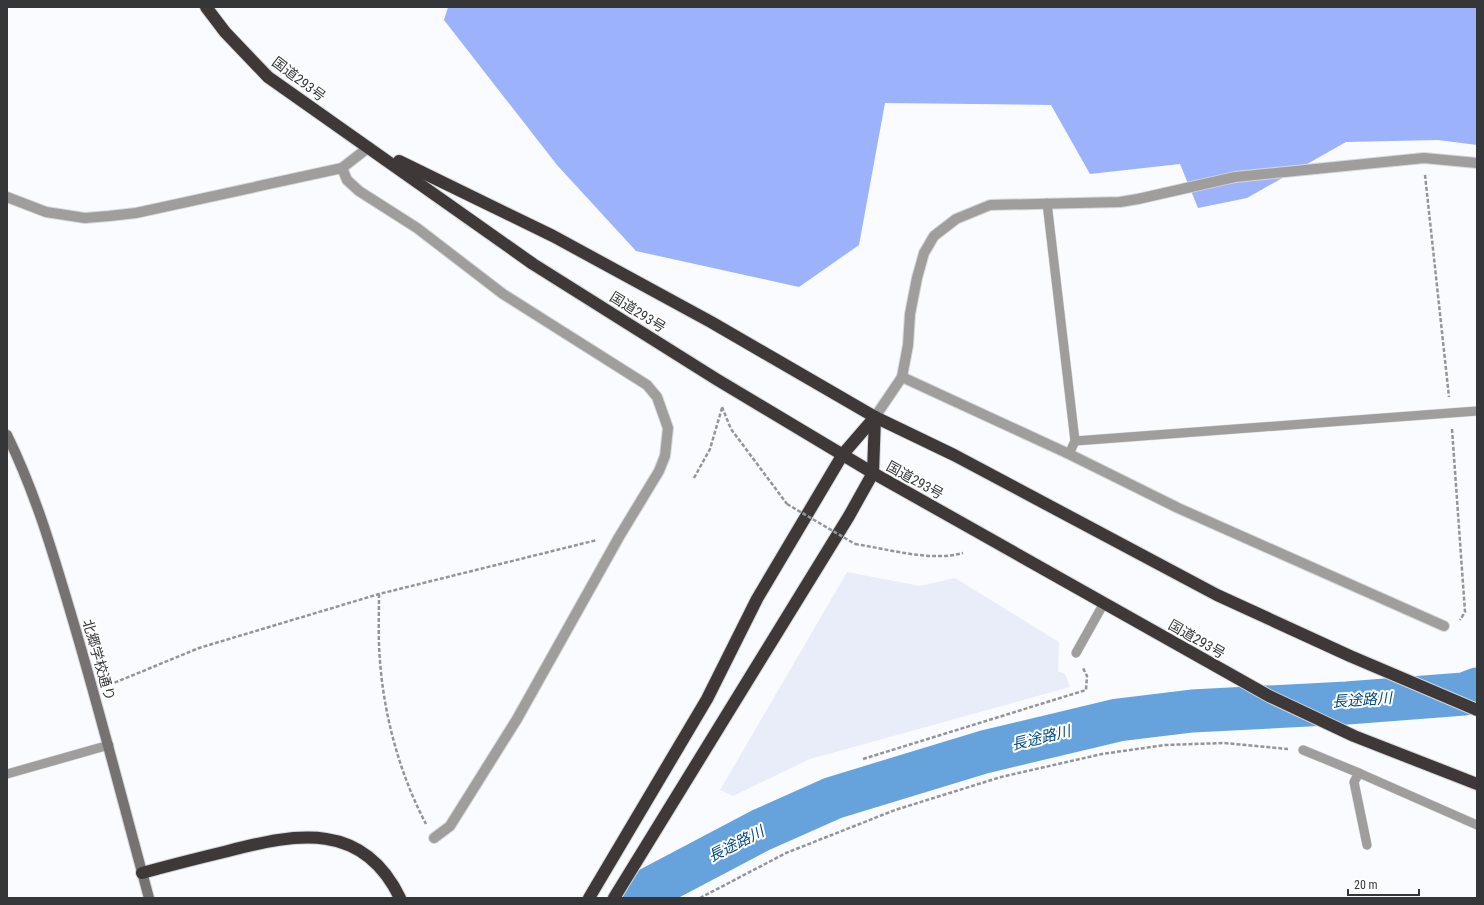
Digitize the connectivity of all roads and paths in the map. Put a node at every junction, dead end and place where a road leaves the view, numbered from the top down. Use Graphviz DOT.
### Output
graph roads {
  1 [pos="206,7"];
  2 [pos="369,147"];
  3 [pos="1477,164"];
  4 [pos="342,168"];
  5 [pos="7,197"];
  6 [pos="1047,203"];
  7 [pos="902,377"];
  8 [pos="1477,411"];
  9 [pos="875,417"];
  10 [pos="7,435"];
  11 [pos="1075,441"];
  12 [pos="843,454"];
  13 [pos="1069,454"];
  14 [pos="873,474"];
  15 [pos="694,478"];
  16 [pos="619,537"];
  17 [pos="963,553"];
  18 [pos="379,594"];
  19 [pos="1104,603"];
  20 [pos="1444,626"];
  21 [pos="1076,653"];
  22 [pos="94,692"];
  23 [pos="1477,710"];
  24 [pos="109,745"];
  25 [pos="1303,750"];
  26 [pos="863,759"];
  27 [pos="1359,773"];
  28 [pos="7,774"];
  29 [pos="1477,784"];
  30 [pos="1477,825"];
  31 [pos="434,838"];
  32 [pos="1367,845"];
  33 [pos="142,873"];
  34 [pos="149,898"];
  35 [pos="400,898"];
  36 [pos="589,898"];
  37 [pos="614,898"];
  38 [pos="700,898"];
  1 -- 2 [label="highway, 国道293号"];
  2 -- 4 [label="street"];
  2 -- 9 [label="highway, 国道293号"];
  2 -- 12 [label="highway, 国道293号"];
  3 -- 6 [label="street"];
  4 -- 5 [label="street"];
  4 -- 16 [label="street"];
  6 -- 7 [label="street"];
  6 -- 11 [label="lane"];
  7 -- 9 [label="street"];
  7 -- 13 [label="street"];
  8 -- 11 [label="lane"];
  9 -- 12 [label="highway"];
  9 -- 14 [label="highway"];
  9 -- 23 [label="highway, 国道293号"];
  10 -- 22 [label="street, 北郷学校通り"];
  11 -- 13 [label="lane"];
  12 -- 14 [label="highway, 国道293号"];
  12 -- 36 [label="highway"];
  13 -- 20 [label="street"];
  14 -- 19 [label="highway, 国道293号"];
  14 -- 37 [label="highway"];
  15 -- 17 [label="path, bridge"];
  16 -- 18 [label="path"];
  16 -- 31 [label="street"];
  18 -- 22 [label="path"];
  18 -- 31 [label="path"];
  19 -- 21 [label="lane"];
  19 -- 29 [label="highway, 国道293号"];
  21 -- 26 [label="path"];
  22 -- 24 [label="street, 北郷学校通り"];
  24 -- 28 [label="lane"];
  24 -- 33 [label="street, 北郷学校通り"];
  25 -- 27 [label="lane"];
  25 -- 38 [label="path"];
  27 -- 30 [label="lane"];
  27 -- 32 [label="lane"];
  33 -- 34 [label="street, 北郷学校通り"];
  33 -- 35 [label="highway"];
}
